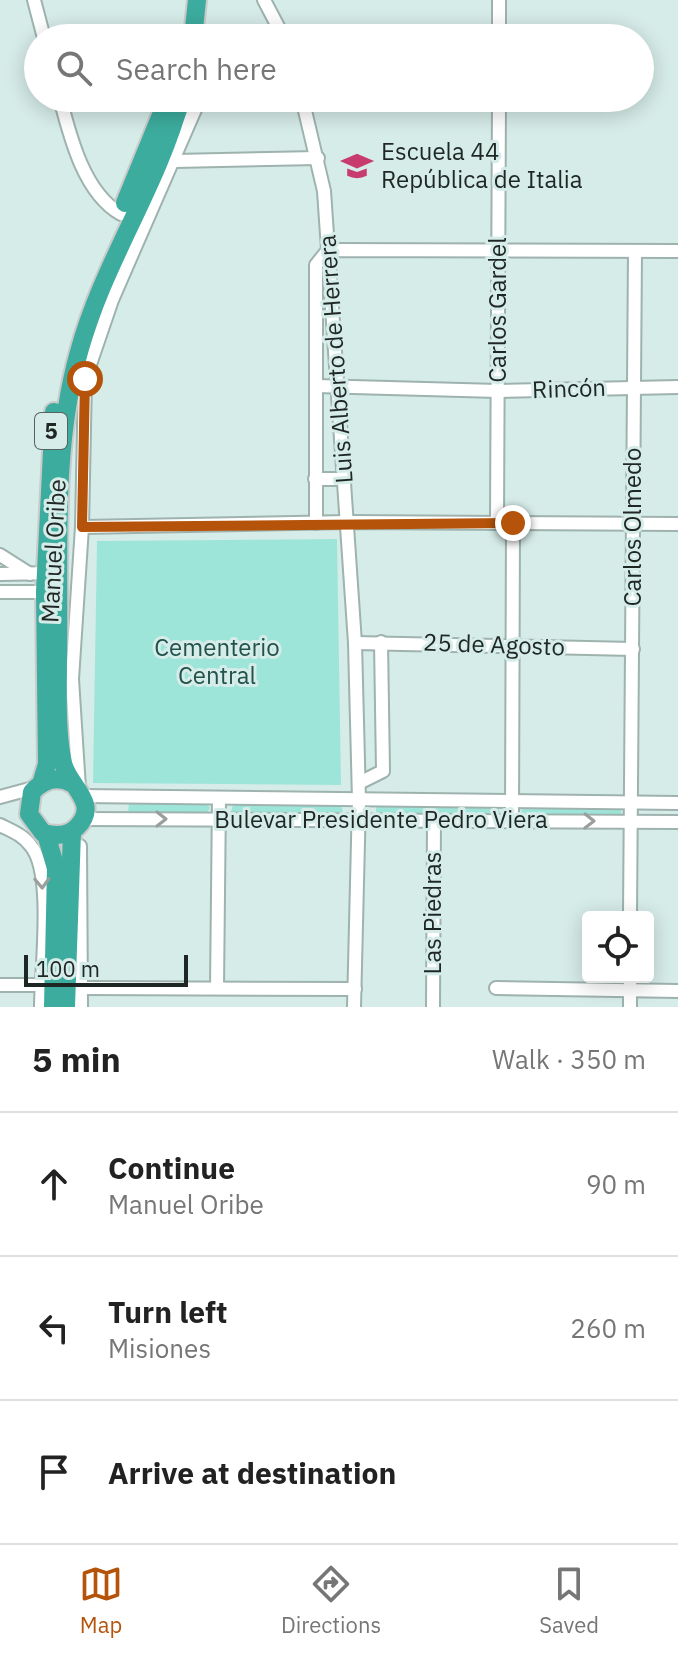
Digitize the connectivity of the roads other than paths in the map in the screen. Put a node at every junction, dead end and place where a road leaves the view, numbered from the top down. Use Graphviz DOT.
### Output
graph roads {
  1 [pos="34,0"];
  2 [pos="185,0"];
  3 [pos="197,0"];
  4 [pos="264,0"];
  5 [pos="499,0"];
  6 [pos="40,24"];
  7 [pos="184,24"];
  8 [pos="194,24"];
  9 [pos="277,24"];
  10 [pos="499,24"];
  11 [pos="64,112"];
  12 [pos="162,112"];
  13 [pos="176,112"];
  14 [pos="194,112"];
  15 [pos="306,112"];
  16 [pos="499,112"];
  17 [pos="318,158"];
  18 [pos="175,161"];
  19 [pos="121,214"];
  20 [pos="328,250"];
  21 [pos="498,251"];
  22 [pos="635,251"];
  23 [pos="678,251"];
  24 [pos="91,356"];
  25 [pos="72,379"];
  26 [pos="316,386"];
  27 [pos="338,386"];
  28 [pos="678,387"];
  29 [pos="635,388"];
  30 [pos="498,391"];
  31 [pos="315,430"];
  32 [pos="341,430"];
  33 [pos="315,479"];
  34 [pos="346,479"];
  35 [pos="348,522"];
  36 [pos="316,523"];
  37 [pos="497,523"];
  38 [pos="513,523"];
  39 [pos="633,524"];
  40 [pos="678,524"];
  41 [pos="82,527"];
  42 [pos="0,555"];
  43 [pos="0,574"];
  44 [pos="48,581"];
  45 [pos="0,592"];
  46 [pos="381,642"];
  47 [pos="355,643"];
  48 [pos="512,645"];
  49 [pos="633,649"];
  50 [pos="359,783"];
  51 [pos="39,785"];
  52 [pos="78,789"];
  53 [pos="120,796"];
  54 [pos="0,797"];
  55 [pos="219,798"];
  56 [pos="359,800"];
  57 [pos="512,801"];
  58 [pos="631,802"];
  59 [pos="678,803"];
  60 [pos="117,819"];
  61 [pos="219,819"];
  62 [pos="357,819"];
  63 [pos="434,819"];
  64 [pos="512,819"];
  65 [pos="631,822"];
  66 [pos="678,822"];
  67 [pos="0,824"];
  68 [pos="78,825"];
  69 [pos="40,830"];
  70 [pos="630,911"];
  71 [pos="630,984"];
  72 [pos="0,985"];
  73 [pos="41,985"];
  74 [pos="82,988"];
  75 [pos="217,988"];
  76 [pos="496,988"];
  77 [pos="355,989"];
  78 [pos="678,991"];
  79 [pos="41,1007"];
  80 [pos="53,1007"];
  81 [pos="66,1007"];
  82 [pos="81,1007"];
  83 [pos="354,1007"];
  84 [pos="433,1007"];
  85 [pos="630,1007"];
  1 -- 6 [label="street"];
  2 -- 7 [label="highway"];
  3 -- 8 [label="highway"];
  4 -- 9 [label="street"];
  5 -- 10 [label="street"];
  11 -- 19 [label="street"];
  12 -- 19 [label="highway, Manuel Oribe / 5"];
  13 -- 25 [label="highway, Manuel Oribe / 5"];
  14 -- 18 [label="street, Manuel Oribe"];
  15 -- 17 [label="street, Luis Alberto de Herrera"];
  16 -- 21 [label="street, Carlos Gardel"];
  17 -- 18 [label="street"];
  17 -- 20 [label="street, Luis Alberto de Herrera"];
  18 -- 24 [label="street, Manuel Oribe"];
  19 -- 44 [label="highway, Manuel Oribe / 5"];
  20 -- 21 [label="street"];
  20 -- 26 [label="street"];
  20 -- 27 [label="street, Luis Alberto de Herrera"];
  21 -- 22 [label="street"];
  21 -- 30 [label="street, Carlos Gardel"];
  22 -- 23 [label="street"];
  22 -- 29 [label="street, Carlos Olmedo"];
  24 -- 25 [label="street"];
  24 -- 41 [label="street, Manuel Oribe"];
  25 -- 44 [label="highway, Manuel Oribe / 5"];
  26 -- 27 [label="street, Rincón"];
  26 -- 31 [label="street"];
  27 -- 30 [label="street, Rincón"];
  27 -- 32 [label="street, Luis Alberto de Herrera"];
  28 -- 29 [label="street, Rincón"];
  29 -- 30 [label="street, Rincón"];
  29 -- 39 [label="street, Carlos Olmedo"];
  30 -- 37 [label="street, Carlos Gardel"];
  31 -- 32 [label="street"];
  31 -- 33 [label="street"];
  32 -- 34 [label="street, Luis Alberto de Herrera"];
  33 -- 34 [label="street"];
  33 -- 36 [label="street"];
  34 -- 35 [label="street, Luis Alberto de Herrera"];
  35 -- 36 [label="street"];
  35 -- 37 [label="street"];
  35 -- 47 [label="street, Luis Alberto de Herrera"];
  36 -- 41 [label="street"];
  37 -- 38 [label="street"];
  38 -- 39 [label="street"];
  38 -- 48 [label="street"];
  39 -- 40 [label="street"];
  39 -- 49 [label="street, Carlos Olmedo"];
  41 -- 52 [label="street, Manuel Oribe"];
  42 -- 44 [label="street"];
  43 -- 44 [label="street"];
  44 -- 45 [label="street"];
  44 -- 51 [label="highway, Manuel Oribe / 5"];
  44 -- 52 [label="highway, Manuel Oribe / 5"];
  46 -- 47 [label="street, 25 de Agosto"];
  46 -- 48 [label="street, 25 de Agosto"];
  46 -- 50 [label="street"];
  47 -- 50 [label="street, Luis Alberto de Herrera"];
  48 -- 49 [label="street, 25 de Agosto"];
  48 -- 57 [label="street"];
  49 -- 58 [label="street, Carlos Olmedo"];
  50 -- 56 [label="street, Luis Alberto de Herrera"];
  51 -- 52 [label="highway"];
  51 -- 54 [label="street"];
  51 -- 69 [label="highway, Manuel Oribe"];
  52 -- 53 [label="street, Bulevar Presidente Pedro Viera"];
  52 -- 68 [label="highway, Manuel Oribe"];
  53 -- 55 [label="street, Bulevar Presidente Pedro Viera"];
  53 -- 60 [label="street"];
  55 -- 56 [label="street, Bulevar Presidente Pedro Viera"];
  55 -- 61 [label="street"];
  56 -- 57 [label="street, Bulevar Presidente Pedro Viera"];
  56 -- 62 [label="street, Luis Alberto de Herrera"];
  57 -- 58 [label="street, Bulevar Presidente Pedro Viera"];
  57 -- 64 [label="street"];
  58 -- 59 [label="street, Bulevar Presidente Pedro Viera"];
  58 -- 65 [label="street, Carlos Olmedo"];
  60 -- 61 [label="street, Bulevar Presidente Pedro Viera, one-way"];
  60 -- 68 [label="street, Bulevar Presidente Pedro Viera"];
  61 -- 62 [label="street, Bulevar Presidente Pedro Viera"];
  61 -- 75 [label="street"];
  62 -- 63 [label="street, Bulevar Presidente Pedro Viera"];
  62 -- 77 [label="street, Luis Alberto de Herrera"];
  63 -- 64 [label="street, Bulevar Presidente Pedro Viera"];
  63 -- 84 [label="street, Las Piedras"];
  64 -- 65 [label="street, Bulevar Presidente Pedro Viera, one-way"];
  65 -- 66 [label="street, Bulevar Presidente Pedro Viera"];
  65 -- 70 [label="street, Carlos Olmedo"];
  67 -- 69 [label="street"];
  67 -- 73 [label="street, one-way"];
  68 -- 69 [label="highway"];
  68 -- 74 [label="street, Manuel Oribe"];
  68 -- 81 [label="highway, Manuel Oribe"];
  69 -- 80 [label="highway, Manuel Oribe"];
  71 -- 76 [label="street"];
  71 -- 78 [label="street"];
  71 -- 85 [label="street"];
  72 -- 73 [label="street"];
  73 -- 79 [label="street"];
  74 -- 75 [label="street"];
  74 -- 82 [label="street, Manuel Oribe"];
  75 -- 77 [label="street"];
  77 -- 83 [label="street, Luis Alberto de Herrera"];
}
